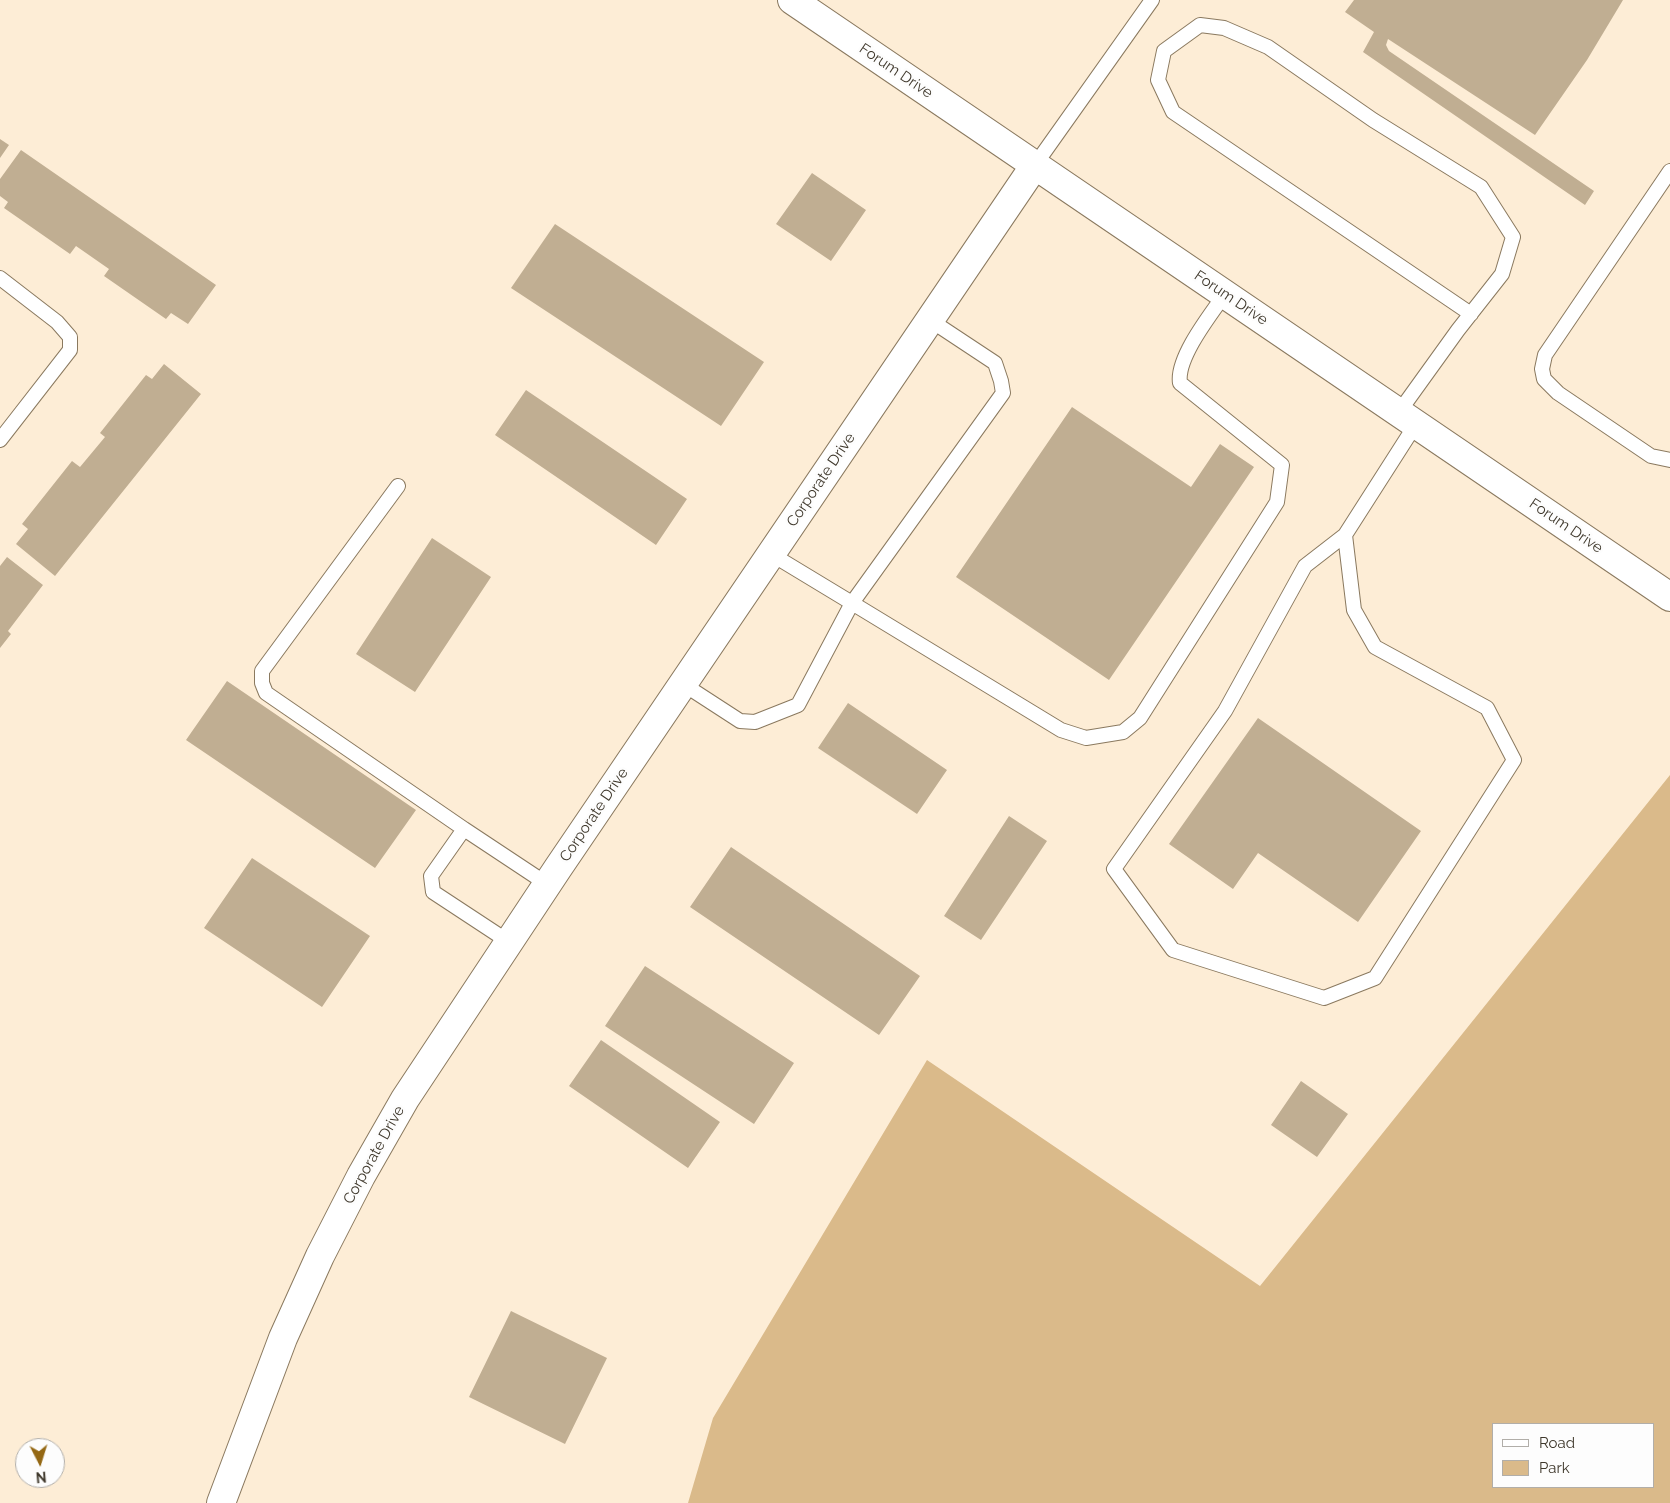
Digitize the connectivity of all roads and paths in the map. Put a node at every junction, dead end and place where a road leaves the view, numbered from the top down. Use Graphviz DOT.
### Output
graph roads {
  1 [pos="792,0"];
  2 [pos="1152,0"];
  3 [pos="1035,165"];
  4 [pos="1670,171"];
  5 [pos="0,278"];
  6 [pos="1225,294"];
  7 [pos="1471,314"];
  8 [pos="930,320"];
  9 [pos="1408,418"];
  10 [pos="0,440"];
  11 [pos="1670,460"];
  12 [pos="398,486"];
  13 [pos="1345,535"];
  14 [pos="771,554"];
  15 [pos="1670,596"];
  16 [pos="852,604"];
  17 [pos="683,684"];
  18 [pos="464,829"];
  19 [pos="547,884"];
  20 [pos="509,942"];
  21 [pos="221,1503"];
  1 -- 3 [label="street, Forum Drive"];
  2 -- 3 [label="lane"];
  3 -- 6 [label="street, Forum Drive"];
  3 -- 8 [label="street, Corporate Drive"];
  4 -- 11 [label="lane"];
  5 -- 10 [label="lane"];
  6 -- 9 [label="street, Forum Drive"];
  6 -- 16 [label="lane"];
  7 -- 7 [label="lane"];
  7 -- 9 [label="lane"];
  8 -- 14 [label="street, Corporate Drive"];
  8 -- 16 [label="lane"];
  9 -- 13 [label="lane"];
  9 -- 15 [label="street, Forum Drive"];
  12 -- 18 [label="lane"];
  13 -- 13 [label="lane"];
  14 -- 16 [label="lane"];
  14 -- 17 [label="street, Corporate Drive"];
  16 -- 17 [label="lane"];
  17 -- 19 [label="street, Corporate Drive"];
  18 -- 19 [label="lane"];
  18 -- 20 [label="lane"];
  19 -- 20 [label="street, Corporate Drive"];
  20 -- 21 [label="street, Corporate Drive"];
}
